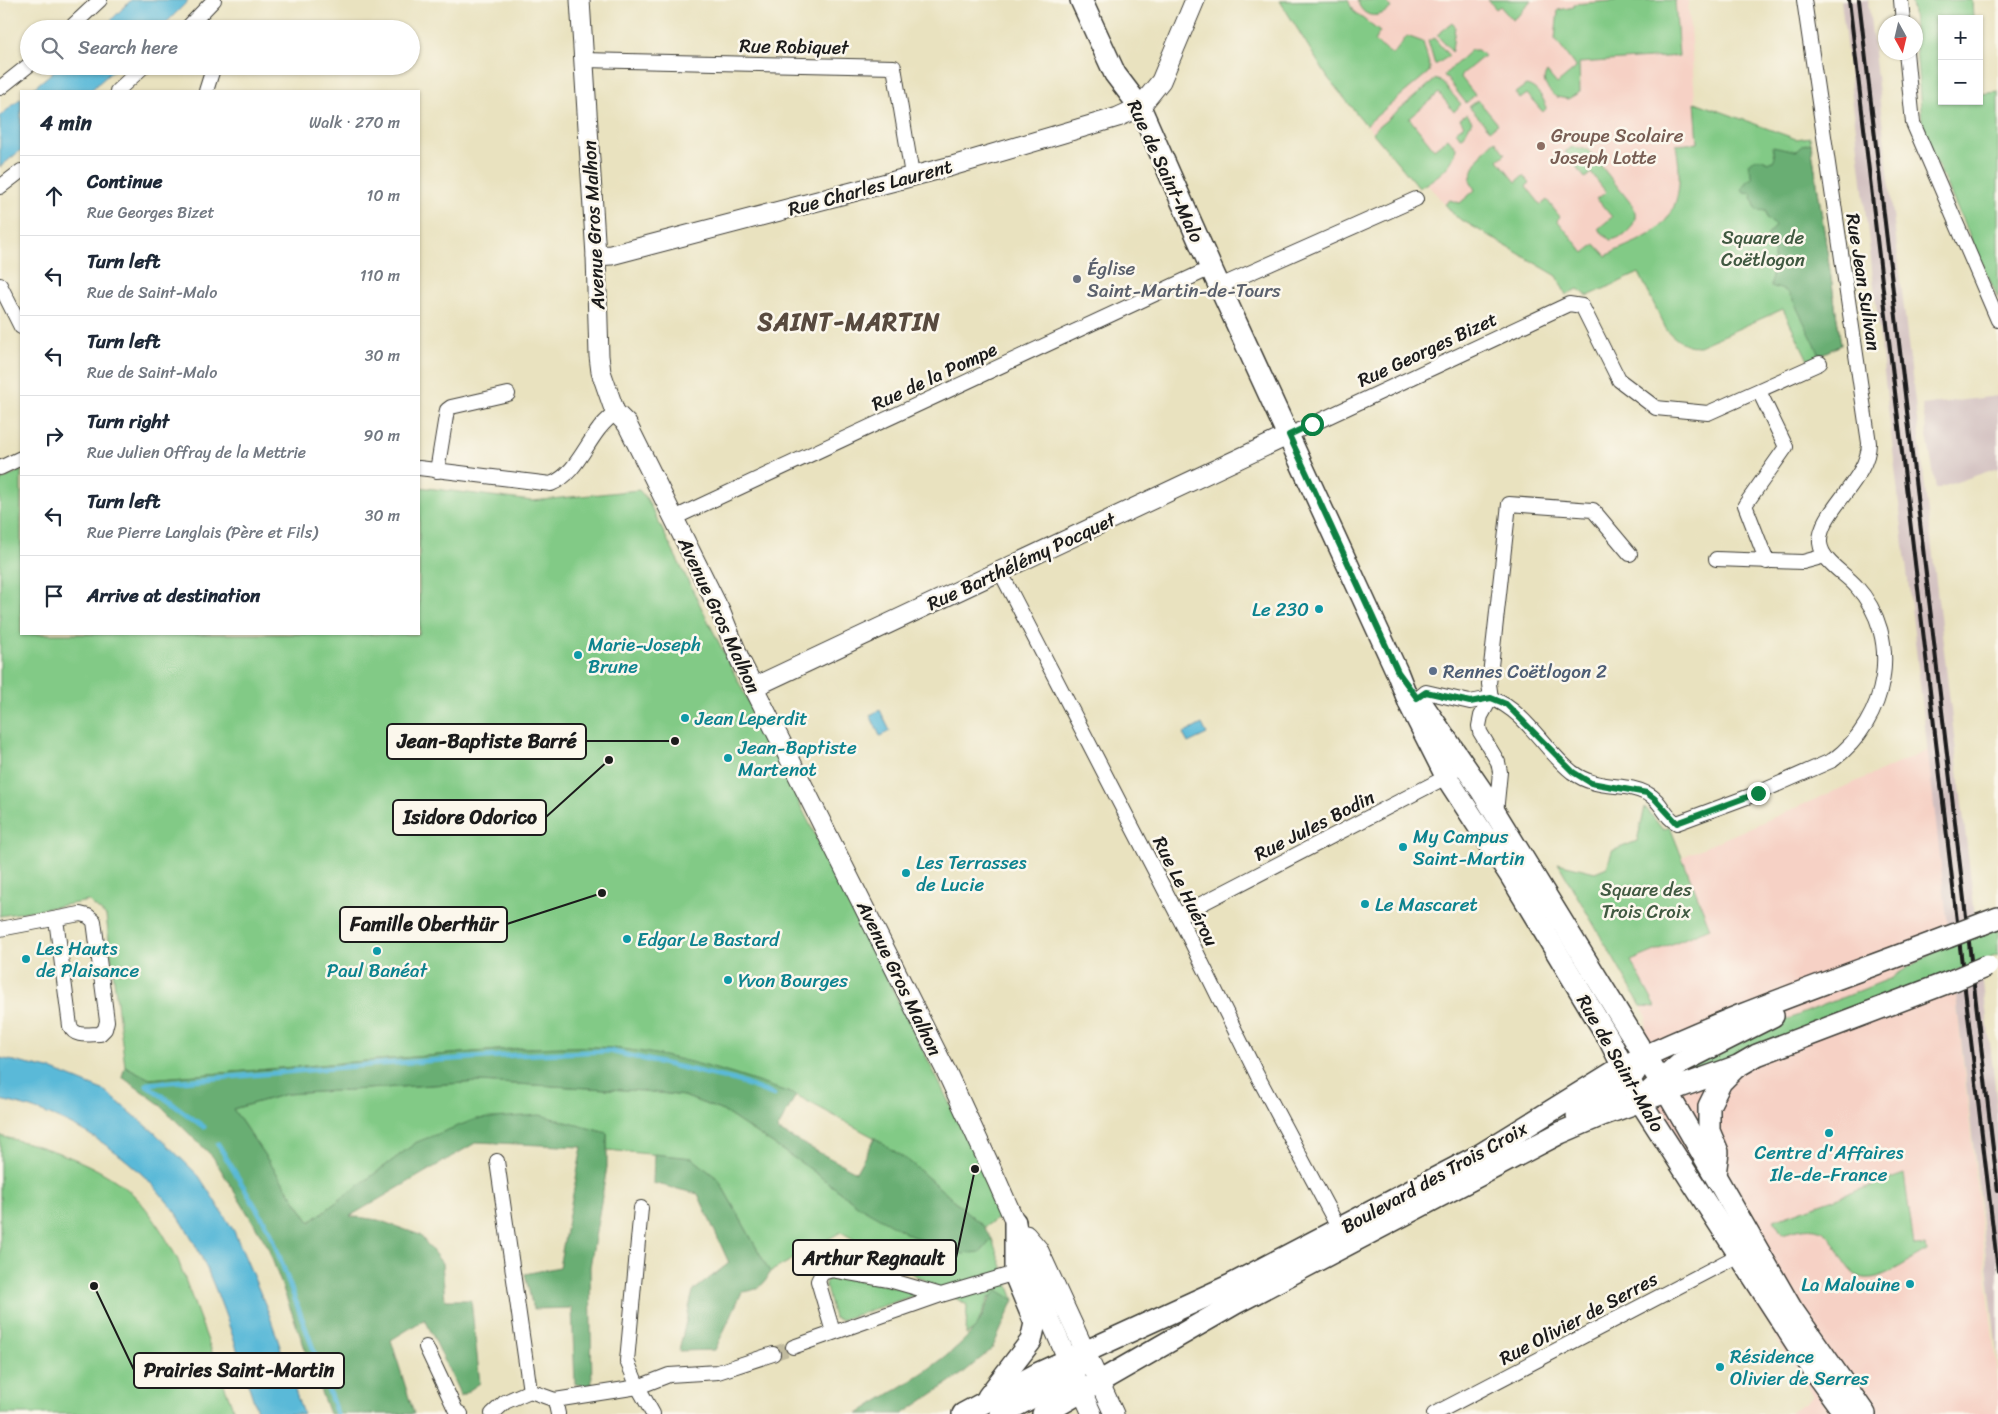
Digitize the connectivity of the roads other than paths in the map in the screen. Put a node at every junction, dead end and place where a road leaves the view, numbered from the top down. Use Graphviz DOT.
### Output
graph roads {
  1 [pos="100,0"];
  2 [pos="214,0"];
  3 [pos="580,0"];
  4 [pos="1081,0"];
  5 [pos="1196,0"];
  6 [pos="1804,0"];
  7 [pos="1901,0"];
  8 [pos="1902,15"];
  9 [pos="79,20"];
  10 [pos="195,20"];
  11 [pos="583,60"];
  12 [pos="1907,60"];
  13 [pos="20,72"];
  14 [pos="134,75"];
  15 [pos="211,75"];
  16 [pos="0,88"];
  17 [pos="118,90"];
  18 [pos="206,90"];
  19 [pos="1140,107"];
  20 [pos="20,173"];
  21 [pos="912,175"];
  22 [pos="0,187"];
  23 [pos="1416,199"];
  24 [pos="596,256"];
  25 [pos="1215,277"];
  26 [pos="0,285"];
  27 [pos="1998,320"];
  28 [pos="20,325"];
  29 [pos="1820,363"];
  30 [pos="1759,391"];
  31 [pos="508,394"];
  32 [pos="615,412"];
  33 [pos="1289,435"];
  34 [pos="20,458"];
  35 [pos="0,468"];
  36 [pos="420,468"];
  37 [pos="437,471"];
  38 [pos="674,518"];
  39 [pos="1630,554"];
  40 [pos="1825,556"];
  41 [pos="1716,559"];
  42 [pos="1767,562"];
  43 [pos="1000,571"];
  44 [pos="754,687"];
  45 [pos="1491,698"];
  46 [pos="1413,701"];
  47 [pos="1466,766"];
  48 [pos="1447,778"];
  49 [pos="1496,813"];
  50 [pos="1178,916"];
  51 [pos="56,919"];
  52 [pos="1990,921"];
  53 [pos="0,929"];
  54 [pos="1992,964"];
  55 [pos="1826,983"];
  56 [pos="1645,1056"];
  57 [pos="1738,1066"];
  58 [pos="1626,1074"];
  59 [pos="1664,1086"];
  60 [pos="1640,1102"];
  61 [pos="1516,1156"];
  62 [pos="497,1161"];
  63 [pos="1715,1174"];
  64 [pos="641,1208"];
  65 [pos="1016,1222"];
  66 [pos="1339,1229"];
  67 [pos="1739,1255"];
  68 [pos="1015,1275"];
  69 [pos="941,1295"];
  70 [pos="833,1332"];
  71 [pos="793,1347"];
  72 [pos="426,1348"];
  73 [pos="773,1354"];
  74 [pos="1084,1372"];
  75 [pos="638,1387"];
  76 [pos="530,1391"];
  77 [pos="556,1407"];
  78 [pos="993,1408"];
  79 [pos="460,1414"];
  80 [pos="492,1414"];
  81 [pos="653,1414"];
  82 [pos="963,1414"];
  83 [pos="1043,1414"];
  84 [pos="1092,1414"];
  85 [pos="1114,1414"];
  86 [pos="1434,1414"];
  87 [pos="1845,1414"];
  88 [pos="1865,1414"];
  1 -- 9 [label="street"];
  2 -- 10 [label="street"];
  3 -- 11 [label="street, Avenue Gros Malhon"];
  4 -- 19 [label="main road, Rue de Saint-Malo"];
  5 -- 19 [label="street"];
  6 -- 40 [label="street, Rue Jean Sulivan"];
  7 -- 8 [label="street"];
  11 -- 21 [label="street, Rue Robiquet"];
  11 -- 24 [label="street, Avenue Gros Malhon"];
  12 -- 27 [label="street"];
  13 -- 16 [label="street"];
  14 -- 17 [label="street"];
  15 -- 18 [label="street"];
  19 -- 21 [label="street, Rue Charles Laurent"];
  19 -- 25 [label="main road, Rue de Saint-Malo"];
  20 -- 22 [label="street"];
  21 -- 24 [label="street, Rue Charles Laurent"];
  23 -- 25 [label="street, Rue de la Pompe"];
  24 -- 32 [label="street, Avenue Gros Malhon"];
  25 -- 33 [label="main road, Rue de Saint-Malo"];
  25 -- 38 [label="street, Rue de la Pompe"];
  26 -- 28 [label="street"];
  29 -- 30 [label="street"];
  30 -- 33 [label="street, Rue Georges Bizet"];
  30 -- 42 [label="street"];
  31 -- 37 [label="street"];
  32 -- 37 [label="street"];
  32 -- 38 [label="street, Avenue Gros Malhon"];
  33 -- 43 [label="street, Rue Barthélémy Pocquet"];
  33 -- 46 [label="main road, Rue de Saint-Malo"];
  34 -- 35 [label="street"];
  36 -- 37 [label="street"];
  38 -- 44 [label="street, Avenue Gros Malhon"];
  39 -- 45 [label="street"];
  40 -- 42 [label="street"];
  40 -- 45 [label="street"];
  41 -- 42 [label="street"];
  43 -- 44 [label="street, Rue Barthélémy Pocquet"];
  43 -- 50 [label="street, Rue Le Huérou"];
  44 -- 65 [label="street, Avenue Gros Malhon"];
  45 -- 46 [label="street"];
  45 -- 49 [label="street"];
  46 -- 47 [label="main road, Rue de Saint-Malo"];
  46 -- 48 [label="main road, Rue de Saint-Malo"];
  47 -- 48 [label="street, Rue Jules Bodin"];
  47 -- 49 [label="main road, Rue de Saint-Malo"];
  48 -- 50 [label="street, Rue Jules Bodin"];
  48 -- 58 [label="main road, Rue de Saint-Malo"];
  49 -- 56 [label="main road, Rue de Saint-Malo"];
  50 -- 66 [label="street, Rue Le Huérou"];
  51 -- 51 [label="street"];
  51 -- 53 [label="street"];
  52 -- 55 [label="main road, bridge"];
  54 -- 57 [label="main road, bridge"];
  55 -- 56 [label="main road, Boulevard des Trois Croix"];
  55 -- 59 [label="main road"];
  56 -- 58 [label="main road, Boulevard des Trois Croix"];
  56 -- 59 [label="main road, Rue de Saint-Malo"];
  57 -- 59 [label="main road, Boulevard des Trois Croix"];
  57 -- 63 [label="main road"];
  58 -- 60 [label="main road, Rue de Saint-Malo"];
  58 -- 61 [label="main road, Boulevard des Trois Croix"];
  58 -- 66 [label="main road, Boulevard des Trois Croix"];
  59 -- 60 [label="main road, Boulevard des Trois Croix"];
  59 -- 63 [label="main road, Rue de Saint-Malo"];
  60 -- 61 [label="main road, Boulevard des Trois Croix"];
  60 -- 67 [label="main road, Rue de Saint-Malo"];
  61 -- 74 [label="main road, Boulevard des Trois Croix"];
  62 -- 76 [label="street"];
  63 -- 88 [label="main road, Rue de Saint-Malo"];
  64 -- 75 [label="street"];
  65 -- 68 [label="main road"];
  65 -- 74 [label="street, Avenue Gros Malhon"];
  66 -- 74 [label="main road, Boulevard des Trois Croix"];
  67 -- 86 [label="street, Rue Olivier de Serres"];
  67 -- 87 [label="main road, Rue de Saint-Malo"];
  68 -- 69 [label="street"];
  68 -- 78 [label="main road"];
  69 -- 70 [label="street"];
  69 -- 70 [label="street"];
  70 -- 71 [label="street"];
  72 -- 79 [label="street"];
  73 -- 75 [label="street"];
  74 -- 78 [label="main road"];
  74 -- 83 [label="main road"];
  74 -- 84 [label="street, Avenue Gros Malhon"];
  74 -- 85 [label="street, Avenue Gros Malhon"];
  75 -- 77 [label="street"];
  75 -- 81 [label="street"];
  76 -- 77 [label="street"];
  76 -- 80 [label="street"];
  78 -- 82 [label="main road"];
}
